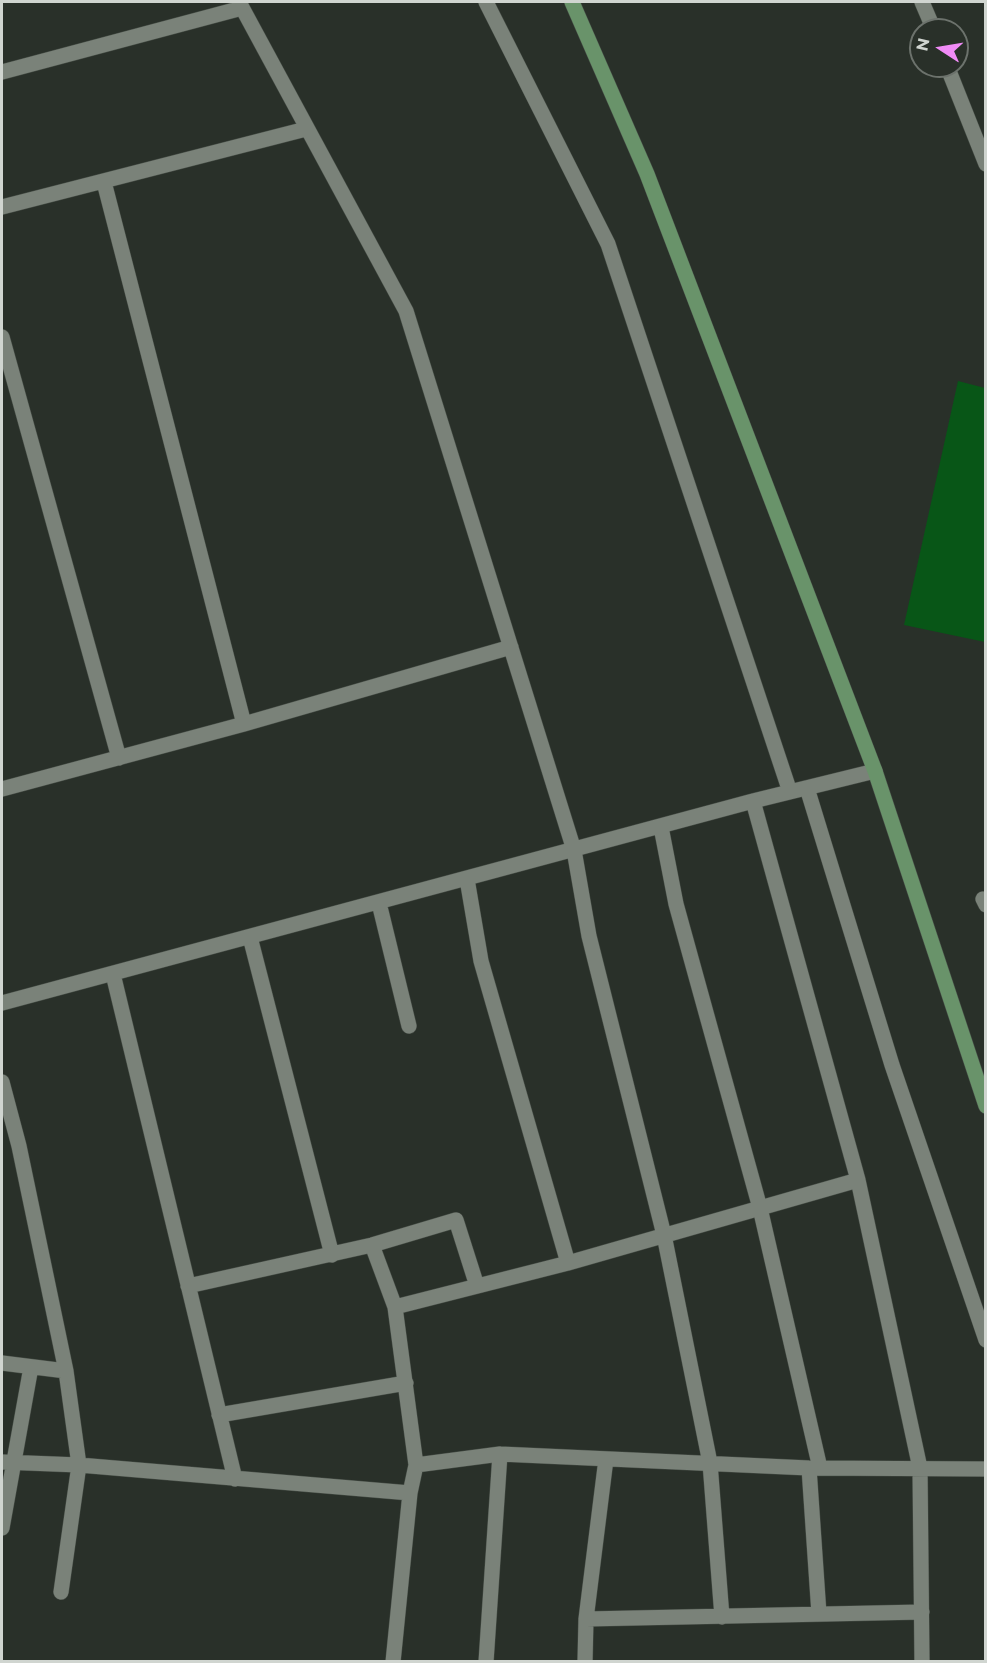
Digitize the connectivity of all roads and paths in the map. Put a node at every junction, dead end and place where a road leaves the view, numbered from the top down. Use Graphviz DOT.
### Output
graph roads {
  1 [pos="486,2"];
  2 [pos="572,2"];
  3 [pos="922,2"];
  4 [pos="240,5"];
  5 [pos="928,18"];
  6 [pos="2,72"];
  7 [pos="952,78"];
  8 [pos="306,129"];
  9 [pos="986,164"];
  10 [pos="104,182"];
  11 [pos="2,207"];
  12 [pos="2,337"];
  13 [pos="511,647"];
  14 [pos="244,724"];
  15 [pos="119,758"];
  16 [pos="875,771"];
  17 [pos="807,788"];
  18 [pos="2,789"];
  19 [pos="790,792"];
  20 [pos="753,801"];
  21 [pos="661,827"];
  22 [pos="574,850"];
  23 [pos="467,879"];
  24 [pos="379,903"];
  25 [pos="250,937"];
  26 [pos="113,974"];
  27 [pos="2,1003"];
  28 [pos="409,1026"];
  29 [pos="2,1082"];
  30 [pos="986,1106"];
  31 [pos="858,1180"];
  32 [pos="760,1208"];
  33 [pos="664,1235"];
  34 [pos="372,1245"];
  35 [pos="332,1255"];
  36 [pos="568,1263"];
  37 [pos="188,1286"];
  38 [pos="477,1286"];
  39 [pos="394,1307"];
  40 [pos="986,1340"];
  41 [pos="2,1363"];
  42 [pos="31,1367"];
  43 [pos="66,1371"];
  44 [pos="406,1383"];
  45 [pos="219,1415"];
  46 [pos="500,1454"];
  47 [pos="606,1459"];
  48 [pos="8,1463"];
  49 [pos="710,1463"];
  50 [pos="79,1465"];
  51 [pos="416,1465"];
  52 [pos="815,1468"];
  53 [pos="920,1468"];
  54 [pos="986,1469"];
  55 [pos="235,1479"];
  56 [pos="410,1493"];
  57 [pos="2,1528"];
  58 [pos="61,1592"];
  59 [pos="922,1612"];
  60 [pos="819,1614"];
  61 [pos="722,1617"];
  62 [pos="586,1619"];
  63 [pos="393,1662"];
  64 [pos="486,1662"];
  65 [pos="585,1662"];
  66 [pos="922,1662"];
  1 -- 19 [label="street"];
  2 -- 16 [label="main road"];
  3 -- 5 [label="street"];
  4 -- 6 [label="street"];
  4 -- 8 [label="street"];
  7 -- 9 [label="street"];
  8 -- 10 [label="street"];
  8 -- 13 [label="street"];
  10 -- 11 [label="street"];
  10 -- 14 [label="street"];
  12 -- 15 [label="street"];
  13 -- 14 [label="street"];
  13 -- 22 [label="street"];
  14 -- 15 [label="street"];
  15 -- 18 [label="street"];
  16 -- 17 [label="street"];
  16 -- 30 [label="main road"];
  17 -- 19 [label="street"];
  17 -- 40 [label="street"];
  19 -- 20 [label="street"];
  20 -- 21 [label="street"];
  20 -- 31 [label="street"];
  21 -- 22 [label="street"];
  21 -- 32 [label="street"];
  22 -- 23 [label="street"];
  22 -- 33 [label="street"];
  23 -- 24 [label="street"];
  23 -- 36 [label="street"];
  24 -- 25 [label="street"];
  24 -- 28 [label="street"];
  25 -- 26 [label="street"];
  25 -- 35 [label="street"];
  26 -- 27 [label="street"];
  26 -- 37 [label="street"];
  29 -- 43 [label="street"];
  31 -- 32 [label="street"];
  31 -- 53 [label="street"];
  32 -- 33 [label="street"];
  32 -- 52 [label="street"];
  33 -- 36 [label="street"];
  33 -- 49 [label="street"];
  34 -- 35 [label="street"];
  34 -- 38 [label="street"];
  34 -- 39 [label="street"];
  35 -- 37 [label="street"];
  36 -- 38 [label="street"];
  37 -- 45 [label="street"];
  38 -- 39 [label="street"];
  39 -- 44 [label="street"];
  41 -- 42 [label="street"];
  42 -- 43 [label="street"];
  42 -- 48 [label="street"];
  43 -- 50 [label="street"];
  44 -- 45 [label="street"];
  44 -- 51 [label="street"];
  45 -- 55 [label="street"];
  46 -- 47 [label="street"];
  46 -- 51 [label="street"];
  46 -- 64 [label="street"];
  47 -- 49 [label="street"];
  47 -- 62 [label="street"];
  48 -- 50 [label="street"];
  48 -- 57 [label="street"];
  49 -- 52 [label="street"];
  49 -- 61 [label="street"];
  50 -- 55 [label="street"];
  50 -- 58 [label="street"];
  51 -- 56 [label="street"];
  52 -- 53 [label="street"];
  52 -- 60 [label="street"];
  53 -- 54 [label="street"];
  53 -- 59 [label="street"];
  55 -- 56 [label="street"];
  56 -- 63 [label="street"];
  59 -- 60 [label="street"];
  59 -- 66 [label="street"];
  60 -- 61 [label="street"];
  61 -- 62 [label="street"];
  62 -- 65 [label="street"];
}
